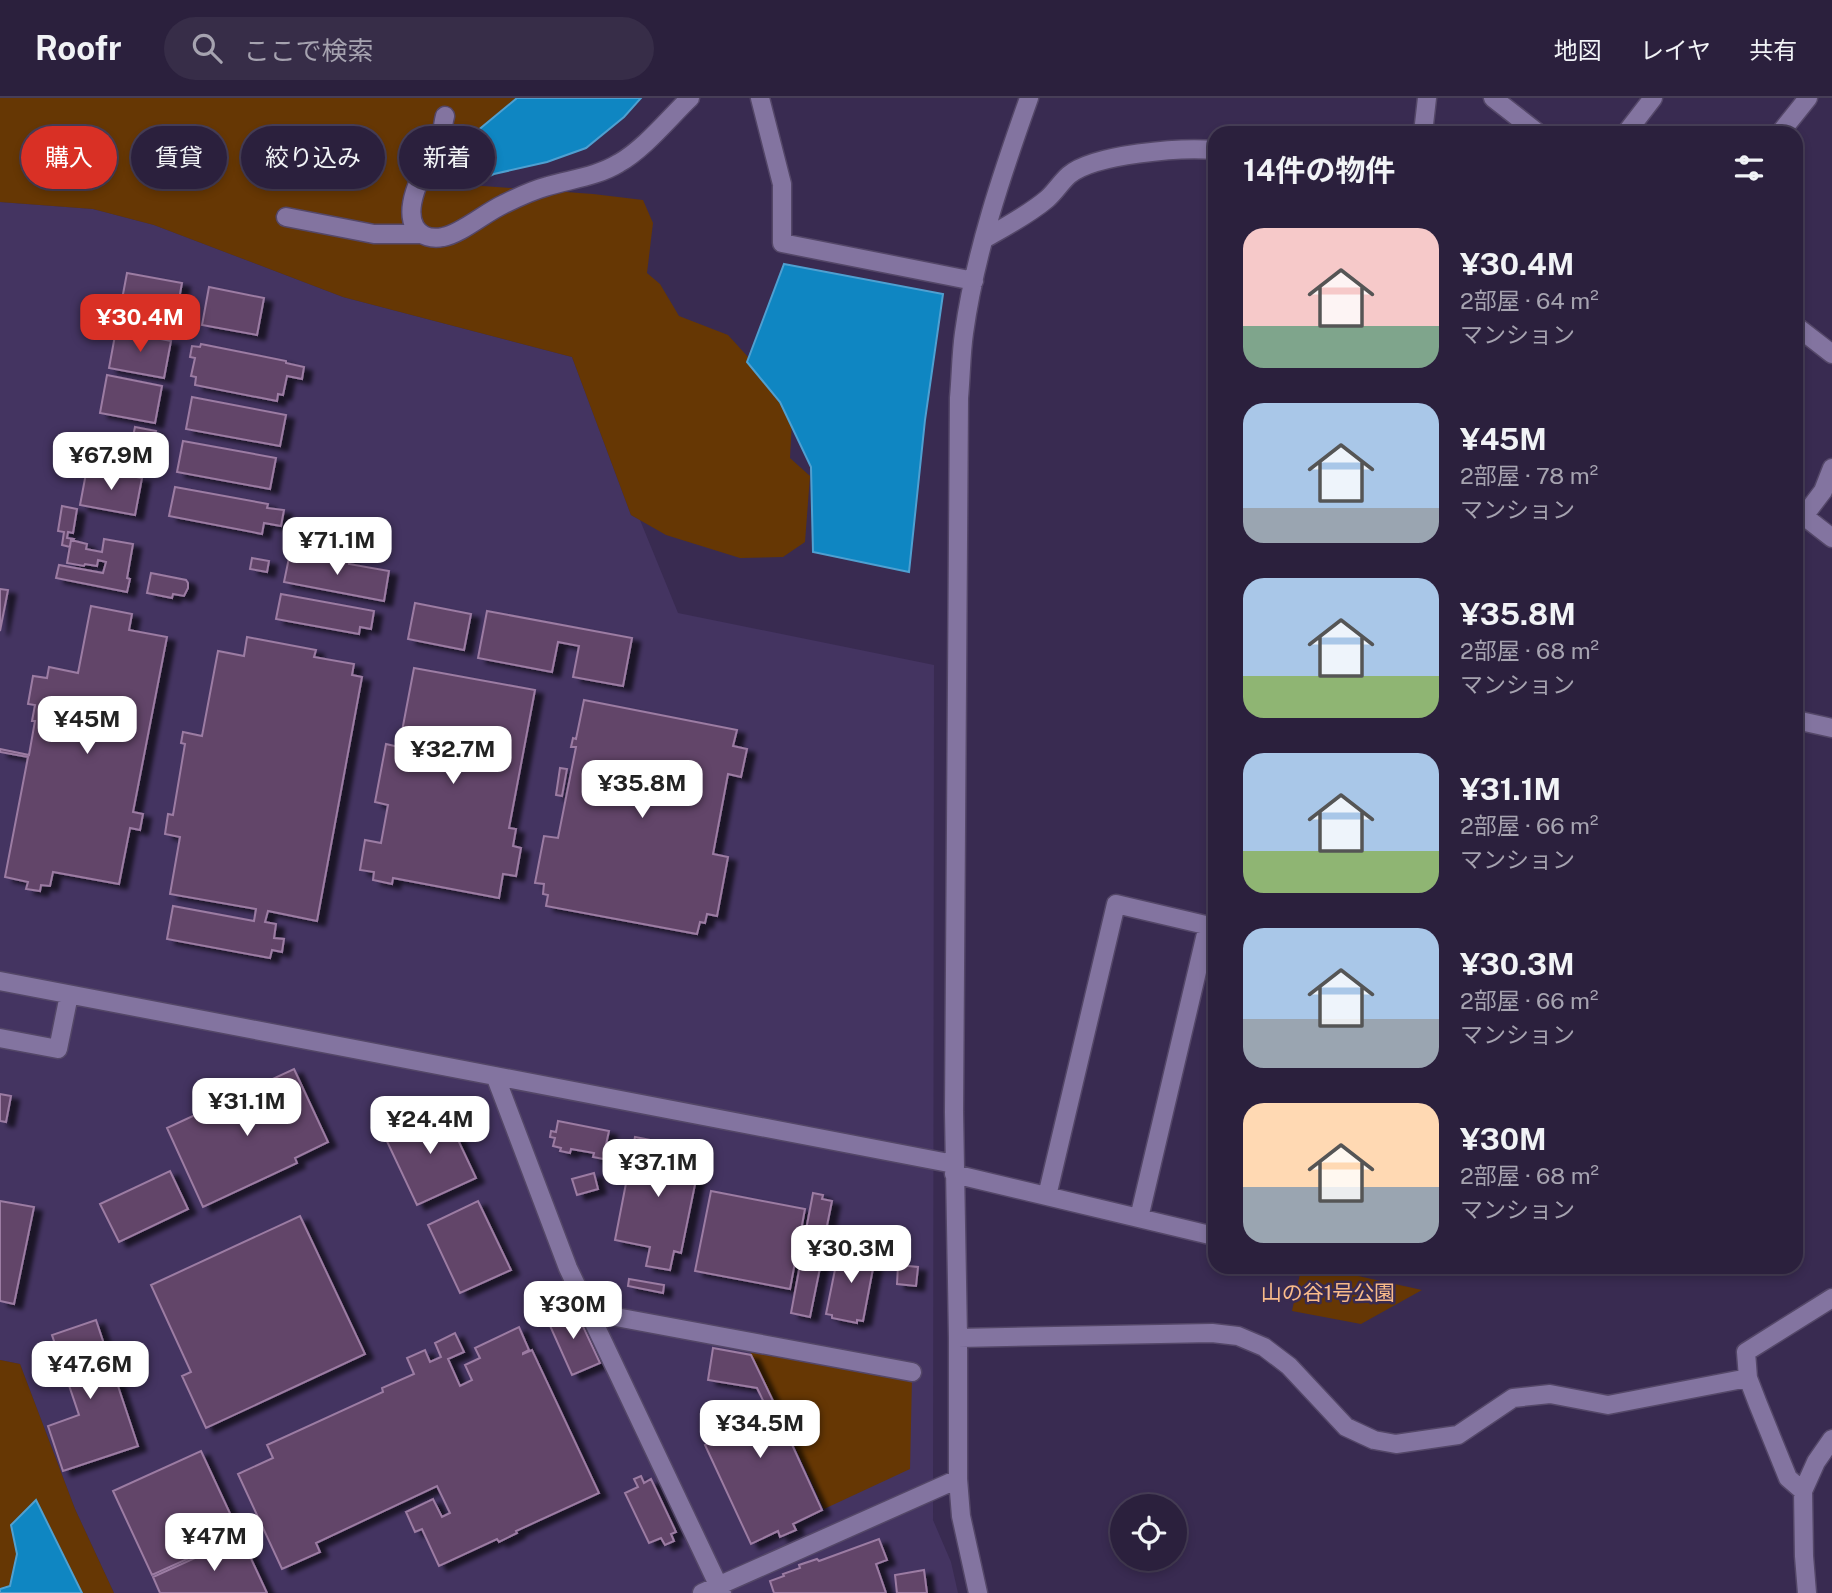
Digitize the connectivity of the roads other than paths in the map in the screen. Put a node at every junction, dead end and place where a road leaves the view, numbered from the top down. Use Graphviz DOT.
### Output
graph roads {
  1 [pos="690,98"];
  2 [pos="760,98"];
  3 [pos="1029,98"];
  4 [pos="1427,98"];
  5 [pos="1493,98"];
  6 [pos="1653,98"];
  7 [pos="1808,98"];
  8 [pos="445,116"];
  9 [pos="1424,126"];
  10 [pos="1529,126"];
  11 [pos="1631,126"];
  12 [pos="1786,126"];
  13 [pos="1208,149"];
  14 [pos="286,217"];
  15 [pos="422,234"];
  16 [pos="984,239"];
  17 [pos="974,281"];
  18 [pos="1803,331"];
  19 [pos="1832,354"];
  20 [pos="1832,468"];
  21 [pos="1803,510"];
  22 [pos="1803,515"];
  23 [pos="1832,538"];
  24 [pos="1832,709"];
  25 [pos="1803,722"];
  26 [pos="1830,728"];
  27 [pos="1208,925"];
  28 [pos="1208,938"];
  29 [pos="0,981"];
  30 [pos="69,995"];
  31 [pos="0,1038"];
  32 [pos="496,1078"];
  33 [pos="954,1169"];
  34 [pos="1047,1196"];
  35 [pos="1139,1218"];
  36 [pos="1208,1235"];
  37 [pos="1832,1298"];
  38 [pos="589,1312"];
  39 [pos="957,1338"];
  40 [pos="912,1372"];
  41 [pos="1748,1378"];
  42 [pos="1832,1439"];
  43 [pos="958,1479"];
  44 [pos="1803,1491"];
  45 [pos="714,1591"];
  46 [pos="978,1593"];
  47 [pos="1807,1593"];
  1 -- 15 [label="street"];
  2 -- 17 [label="street"];
  3 -- 16 [label="street"];
  4 -- 9 [label="street"];
  5 -- 10 [label="street"];
  6 -- 11 [label="street"];
  7 -- 12 [label="street"];
  8 -- 15 [label="street"];
  13 -- 16 [label="street"];
  14 -- 15 [label="street"];
  16 -- 17 [label="street"];
  17 -- 33 [label="street"];
  18 -- 19 [label="street"];
  20 -- 21 [label="street"];
  22 -- 23 [label="street"];
  24 -- 26 [label="street"];
  25 -- 26 [label="street"];
  27 -- 34 [label="street"];
  28 -- 35 [label="street"];
  29 -- 30 [label="street"];
  30 -- 31 [label="street"];
  30 -- 32 [label="street"];
  32 -- 33 [label="street"];
  32 -- 38 [label="street"];
  33 -- 34 [label="street"];
  33 -- 39 [label="street"];
  34 -- 35 [label="street"];
  35 -- 36 [label="street"];
  37 -- 41 [label="street"];
  38 -- 40 [label="street"];
  38 -- 45 [label="street"];
  39 -- 41 [label="street"];
  39 -- 43 [label="street"];
  41 -- 44 [label="street"];
  42 -- 44 [label="street"];
  43 -- 45 [label="street"];
  43 -- 46 [label="street"];
  44 -- 47 [label="street"];
}
